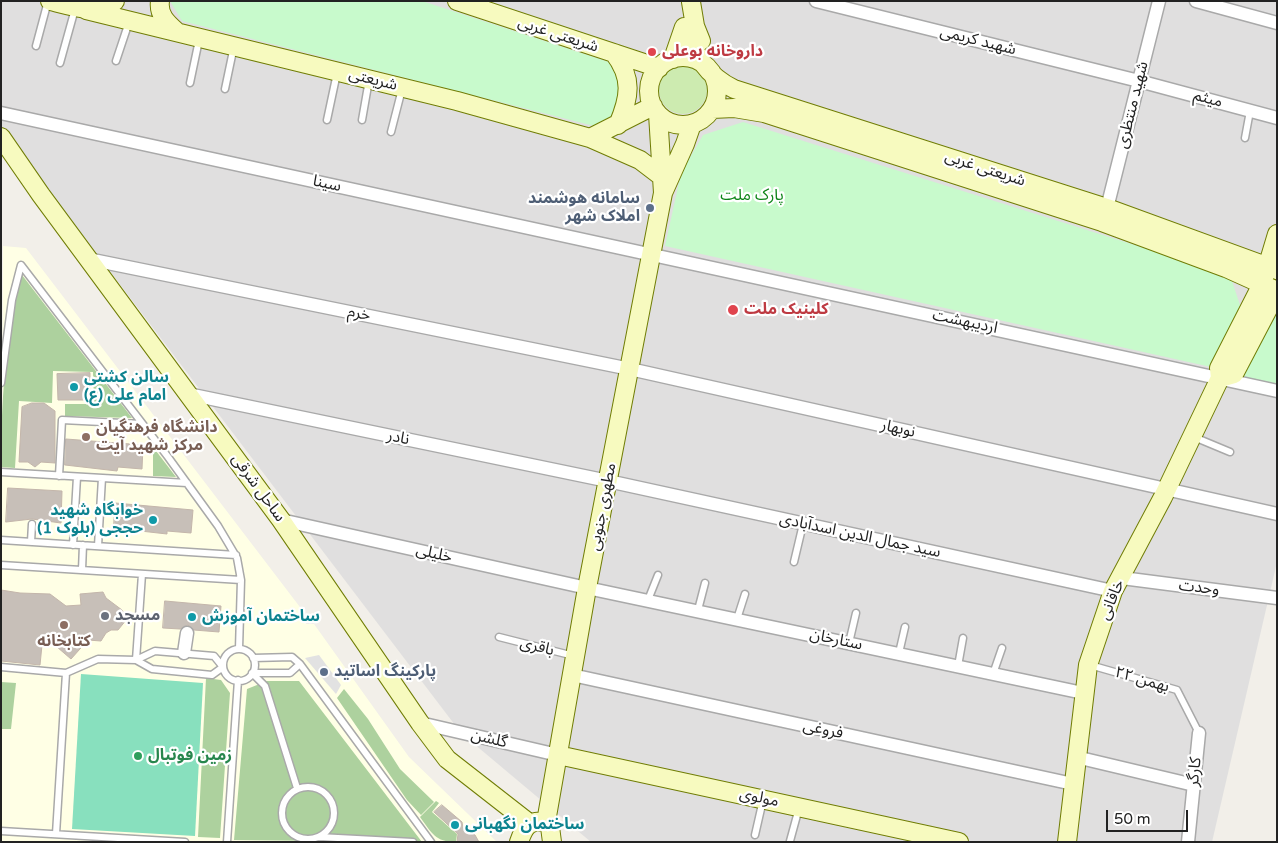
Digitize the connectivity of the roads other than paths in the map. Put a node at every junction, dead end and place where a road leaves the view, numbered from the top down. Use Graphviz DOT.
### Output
graph roads {
  1 [pos="49,1"];
  2 [pos="115,1"];
  3 [pos="160,1"];
  4 [pos="457,1"];
  5 [pos="816,1"];
  6 [pos="1159,1"];
  7 [pos="691,2"];
  8 [pos="1201,2"];
  9 [pos="81,8"];
  10 [pos="130,20"];
  11 [pos="1277,23"];
  12 [pos="684,27"];
  13 [pos="176,31"];
  14 [pos="200,37"];
  15 [pos="234,45"];
  16 [pos="36,46"];
  17 [pos="614,53"];
  18 [pos="116,61"];
  19 [pos="60,63"];
  20 [pos="666,63"];
  21 [pos="705,67"];
  22 [pos="337,71"];
  23 [pos="370,79"];
  24 [pos="1140,81"];
  25 [pos="190,83"];
  26 [pos="403,87"];
  27 [pos="225,89"];
  28 [pos="734,89"];
  29 [pos="712,109"];
  30 [pos="656,110"];
  31 [pos="1250,111"];
  32 [pos="1,114"];
  33 [pos="1277,118"];
  34 [pos="327,120"];
  35 [pos="362,120"];
  36 [pos="692,124"];
  37 [pos="618,125"];
  38 [pos="391,132"];
  39 [pos="1,138"];
  40 [pos="590,138"];
  41 [pos="1245,138"];
  42 [pos="662,184"];
  43 [pos="1108,208"];
  44 [pos="1277,234"];
  45 [pos="652,254"];
  46 [pos="88,259"];
  47 [pos="1226,268"];
  48 [pos="1273,268"];
  49 [pos="1272,289"];
  50 [pos="1264,310"];
  51 [pos="630,369"];
  52 [pos="1220,378"];
  53 [pos="1,383"];
  54 [pos="1277,391"];
  55 [pos="188,394"];
  56 [pos="142,424"];
  57 [pos="1192,436"];
  58 [pos="1230,452"];
  59 [pos="1,472"];
  60 [pos="59,476"];
  61 [pos="76,476"];
  62 [pos="102,478"];
  63 [pos="608,481"];
  64 [pos="187,483"];
  65 [pos="1167,488"];
  66 [pos="1277,514"];
  67 [pos="282,520"];
  68 [pos="32,524"];
  69 [pos="803,524"];
  70 [pos="1,540"];
  71 [pos="31,542"];
  72 [pos="73,545"];
  73 [pos="83,545"];
  74 [pos="98,546"];
  75 [pos="236,555"];
  76 [pos="794,562"];
  77 [pos="1,565"];
  78 [pos="82,570"];
  79 [pos="142,574"];
  80 [pos="658,575"];
  81 [pos="241,580"];
  82 [pos="705,583"];
  83 [pos="1117,584"];
  84 [pos="587,588"];
  85 [pos="744,594"];
  86 [pos="1277,598"];
  87 [pos="648,600"];
  88 [pos="698,610"];
  89 [pos="856,613"];
  90 [pos="737,619"];
  91 [pos="905,628"];
  92 [pos="187,633"];
  93 [pos="499,637"];
  94 [pos="963,638"];
  95 [pos="849,643"];
  96 [pos="1002,648"];
  97 [pos="239,649"];
  98 [pos="184,654"];
  99 [pos="899,654"];
  100 [pos="575,656"];
  101 [pos="254,658"];
  102 [pos="136,660"];
  103 [pos="300,664"];
  104 [pos="1088,665"];
  105 [pos="958,666"];
  106 [pos="1,667"];
  107 [pos="223,667"];
  108 [pos="66,674"];
  109 [pos="252,674"];
  110 [pos="993,674"];
  111 [pos="572,676"];
  112 [pos="238,680"];
  113 [pos="1084,693"];
  114 [pos="420,723"];
  115 [pos="1199,732"];
  116 [pos="558,755"];
  117 [pos="1076,757"];
  118 [pos="1073,784"];
  119 [pos="1194,785"];
  120 [pos="296,788"];
  121 [pos="764,799"];
  122 [pos="800,807"];
  123 [pos="537,822"];
  124 [pos="1,831"];
  125 [pos="56,834"];
  126 [pos="755,835"];
  127 [pos="317,837"];
  128 [pos="790,841"];
  129 [pos="185,842"];
  130 [pos="227,842"];
  131 [pos="412,842"];
  132 [pos="431,842"];
  133 [pos="519,842"];
  134 [pos="552,842"];
  135 [pos="959,842"];
  136 [pos="1067,842"];
  137 [pos="1188,842"];
  1 -- 9 [label="street, شریعتی"];
  1 -- 16 [label="lane"];
  2 -- 9 [label="street"];
  3 -- 13 [label="street"];
  4 -- 17 [label="street, شریعتی غربی"];
  5 -- 24 [label="street, شهید کریمی"];
  6 -- 24 [label="street, شهید منتظری"];
  7 -- 12 [label="street"];
  7 -- 28 [label="street"];
  8 -- 11 [label="street"];
  9 -- 10 [label="street, شریعتی"];
  9 -- 19 [label="lane"];
  10 -- 13 [label="street, شریعتی"];
  10 -- 18 [label="lane"];
  12 -- 20 [label="street"];
  12 -- 21 [label="street"];
  13 -- 14 [label="street, شریعتی"];
  14 -- 15 [label="street, شریعتی"];
  14 -- 25 [label="lane"];
  15 -- 22 [label="street, شریعتی"];
  15 -- 27 [label="lane"];
  17 -- 20 [label="street, شریعتی غربی"];
  17 -- 37 [label="street"];
  20 -- 21 [label="street"];
  20 -- 30 [label="street"];
  21 -- 28 [label="street, شریعتی غربی"];
  21 -- 29 [label="street"];
  22 -- 23 [label="street, شریعتی"];
  22 -- 34 [label="lane"];
  23 -- 26 [label="street, شریعتی"];
  23 -- 35 [label="lane"];
  24 -- 31 [label="street, میثم"];
  24 -- 43 [label="street, شهید منتظری"];
  26 -- 38 [label="lane"];
  26 -- 40 [label="street, شریعتی"];
  28 -- 43 [label="street, شریعتی غربی"];
  29 -- 36 [label="street"];
  29 -- 47 [label="street, شریعتی غربی"];
  30 -- 36 [label="street"];
  30 -- 37 [label="street"];
  30 -- 42 [label="street"];
  31 -- 33 [label="street, میثم"];
  31 -- 41 [label="lane"];
  32 -- 45 [label="street, سینا"];
  36 -- 42 [label="street"];
  37 -- 40 [label="street"];
  39 -- 46 [label="street, ساحل شرقی"];
  40 -- 42 [label="street, شریعتی"];
  42 -- 45 [label="street, مطهری جنوبی"];
  43 -- 48 [label="street, شریعتی غربی"];
  44 -- 48 [label="street, خاقانی"];
  45 -- 51 [label="street, مطهری جنوبی"];
  45 -- 52 [label="street, اردیبهشت"];
  46 -- 51 [label="street, خرم"];
  46 -- 55 [label="street, ساحل شرقی"];
  47 -- 49 [label="street, شریعتی غربی"];
  47 -- 50 [label="street"];
  48 -- 49 [label="street, خاقانی"];
  49 -- 50 [label="street, خاقانی"];
  50 -- 52 [label="street, خاقانی"];
  51 -- 63 [label="street, مطهری جنوبی"];
  51 -- 65 [label="street, نوبهار"];
  52 -- 54 [label="street, اردیبهشت"];
  52 -- 57 [label="street, خاقانی"];
  53 -- 56 [label="lane"];
  55 -- 63 [label="street, نادر"];
  55 -- 67 [label="street, ساحل شرقی"];
  56 -- 60 [label="lane"];
  56 -- 64 [label="lane"];
  57 -- 58 [label="lane"];
  57 -- 65 [label="street, خاقانی"];
  59 -- 60 [label="lane"];
  60 -- 61 [label="lane"];
  61 -- 62 [label="lane"];
  61 -- 72 [label="lane"];
  62 -- 64 [label="lane"];
  62 -- 74 [label="lane"];
  63 -- 69 [label="street, سید جمال الدین اسدآبادی"];
  63 -- 84 [label="street, مطهری جنوبی"];
  64 -- 75 [label="lane"];
  65 -- 66 [label="street, نوبهار"];
  65 -- 83 [label="street, خاقانی"];
  67 -- 84 [label="street, خلیلی"];
  67 -- 114 [label="street, ساحل شرقی"];
  68 -- 71 [label="lane"];
  69 -- 76 [label="lane"];
  69 -- 83 [label="street, سید جمال الدین اسدآبادی"];
  70 -- 71 [label="lane"];
  71 -- 72 [label="lane"];
  72 -- 73 [label="lane"];
  73 -- 74 [label="lane"];
  73 -- 78 [label="lane"];
  74 -- 75 [label="lane"];
  75 -- 81 [label="lane"];
  77 -- 78 [label="lane"];
  78 -- 79 [label="lane"];
  79 -- 81 [label="lane"];
  79 -- 102 [label="lane"];
  80 -- 87 [label="lane"];
  81 -- 97 [label="lane"];
  82 -- 88 [label="lane"];
  83 -- 86 [label="street, وحدت"];
  83 -- 104 [label="street, خاقانی"];
  84 -- 87 [label="street, ستارخان"];
  84 -- 100 [label="street, مطهری جنوبی"];
  85 -- 90 [label="lane"];
  87 -- 88 [label="street, ستارخان"];
  88 -- 90 [label="street, ستارخان"];
  89 -- 95 [label="lane"];
  90 -- 95 [label="street, ستارخان"];
  91 -- 99 [label="lane"];
  92 -- 98 [label="street"];
  93 -- 100 [label="lane, باقری"];
  94 -- 105 [label="lane"];
  95 -- 99 [label="street, ستارخان"];
  96 -- 110 [label="lane"];
  97 -- 101 [label="lane"];
  97 -- 107 [label="lane"];
  98 -- 102 [label="lane"];
  98 -- 107 [label="lane"];
  99 -- 105 [label="street, ستارخان"];
  100 -- 111 [label="street, مطهری جنوبی"];
  101 -- 103 [label="lane"];
  101 -- 109 [label="lane"];
  102 -- 107 [label="lane"];
  102 -- 108 [label="lane"];
  103 -- 109 [label="lane"];
  103 -- 132 [label="lane"];
  104 -- 113 [label="street, خاقانی"];
  104 -- 115 [label="lane, ۲۲ بهمن"];
  105 -- 110 [label="street, ستارخان"];
  106 -- 108 [label="lane"];
  107 -- 112 [label="lane"];
  108 -- 125 [label="lane"];
  109 -- 112 [label="lane"];
  109 -- 120 [label="lane"];
  110 -- 113 [label="street, ستارخان"];
  111 -- 116 [label="street, مطهری جنوبی"];
  111 -- 118 [label="street, فروغی"];
  112 -- 130 [label="lane"];
  113 -- 117 [label="street, خاقانی"];
  114 -- 116 [label="street, گلشن"];
  114 -- 123 [label="street, ساحل شرقی"];
  115 -- 119 [label="street, کارگر"];
  116 -- 121 [label="street, مولوی"];
  116 -- 123 [label="street, مطهری جنوبی"];
  117 -- 118 [label="street, خاقانی"];
  117 -- 119 [label="street"];
  118 -- 136 [label="street, خاقانی"];
  119 -- 137 [label="street, کارگر"];
  120 -- 127 [label="lane"];
  120 -- 127 [label="lane"];
  121 -- 122 [label="street, مولوی"];
  121 -- 126 [label="lane"];
  122 -- 128 [label="lane"];
  122 -- 135 [label="street, مولوی"];
  123 -- 133 [label="street"];
  123 -- 134 [label="street"];
  124 -- 125 [label="lane"];
  125 -- 129 [label="lane"];
  127 -- 131 [label="lane"];
}
